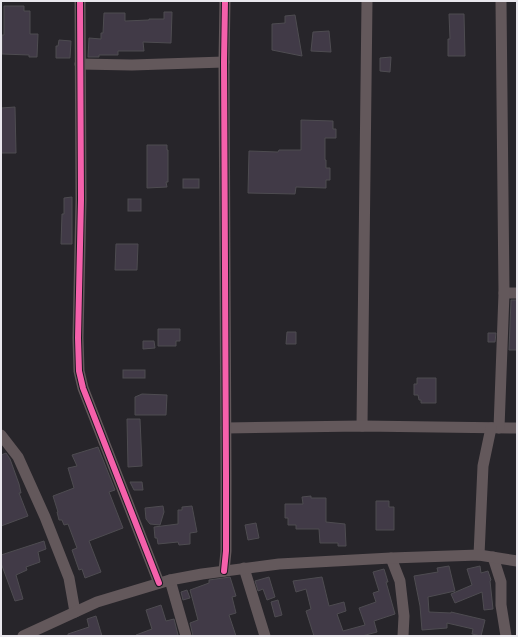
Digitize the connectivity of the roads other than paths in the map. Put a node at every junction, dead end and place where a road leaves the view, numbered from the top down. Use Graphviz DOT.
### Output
graph roads {
  1 [pos="80,1"];
  2 [pos="225,1"];
  3 [pos="367,1"];
  4 [pos="501,1"];
  5 [pos="224,62"];
  6 [pos="80,64"];
  7 [pos="504,293"];
  8 [pos="517,293"];
  9 [pos="362,426"];
  10 [pos="226,428"];
  11 [pos="495,428"];
  12 [pos="517,428"];
  13 [pos="1,435"];
  14 [pos="479,555"];
  15 [pos="493,557"];
  16 [pos="391,558"];
  17 [pos="517,561"];
  18 [pos="244,568"];
  19 [pos="224,571"];
  20 [pos="164,581"];
  21 [pos="76,612"];
  22 [pos="23,636"];
  23 [pos="186,636"];
  24 [pos="265,636"];
  25 [pos="403,636"];
  26 [pos="506,636"];
  1 -- 6 [label="street"];
  2 -- 5 [label="street"];
  3 -- 9 [label="street"];
  4 -- 7 [label="street"];
  5 -- 6 [label="street"];
  5 -- 10 [label="street"];
  6 -- 20 [label="street"];
  7 -- 8 [label="street"];
  7 -- 11 [label="street"];
  9 -- 10 [label="street"];
  9 -- 11 [label="street"];
  10 -- 19 [label="street"];
  11 -- 12 [label="street"];
  11 -- 14 [label="street"];
  13 -- 21 [label="street"];
  14 -- 15 [label="street"];
  14 -- 16 [label="street"];
  15 -- 17 [label="street"];
  15 -- 26 [label="street"];
  16 -- 18 [label="street"];
  16 -- 25 [label="street"];
  18 -- 19 [label="street"];
  18 -- 24 [label="street"];
  19 -- 20 [label="street"];
  20 -- 21 [label="street"];
  20 -- 23 [label="street"];
  21 -- 22 [label="street"];
}
